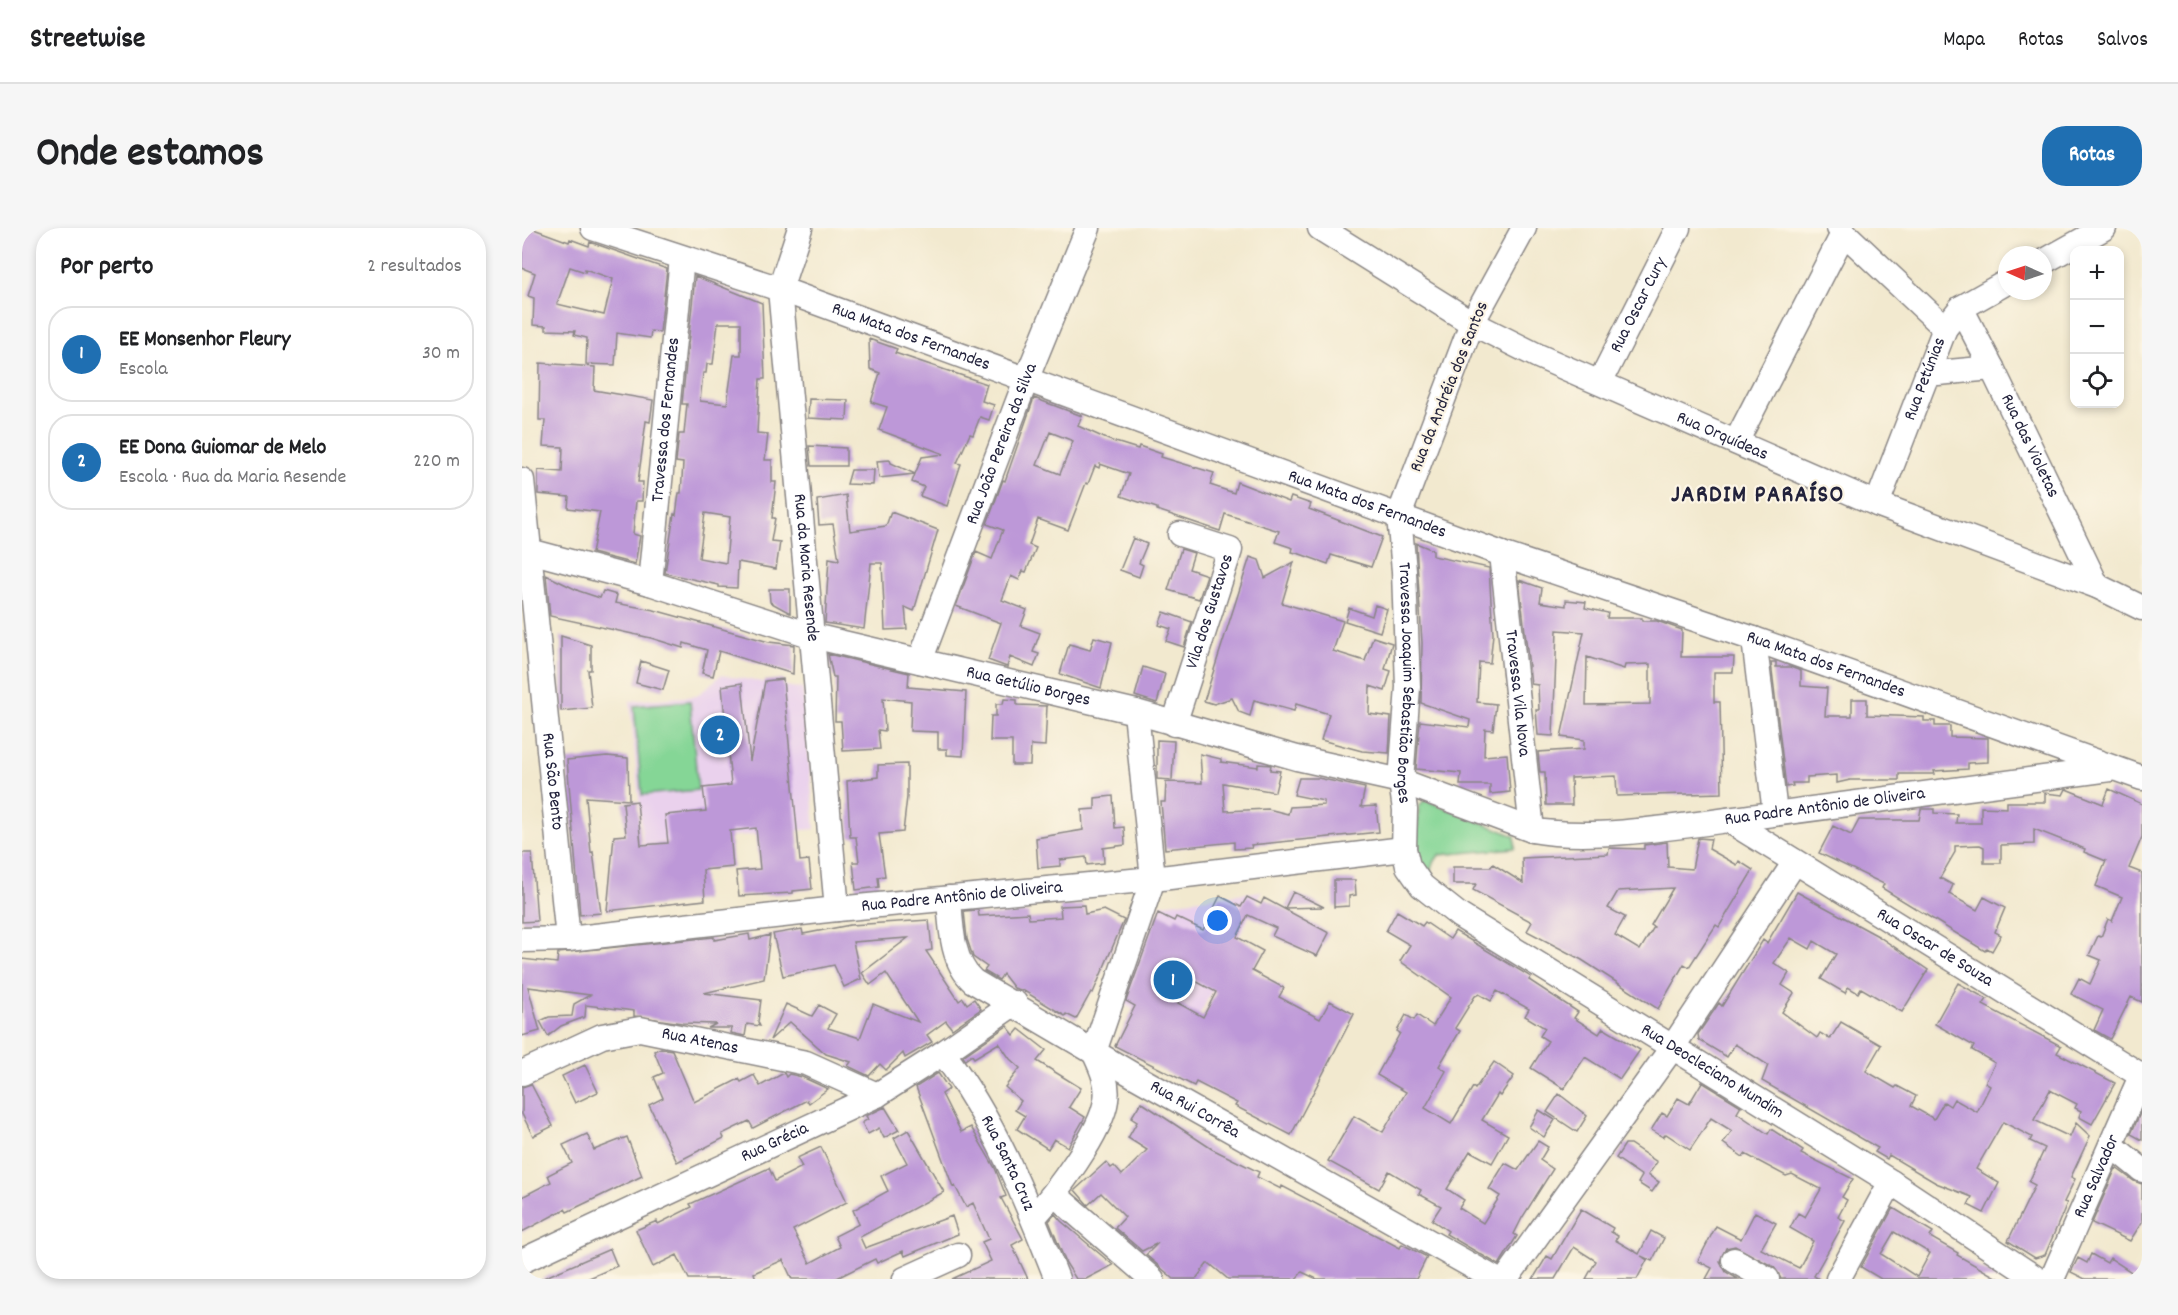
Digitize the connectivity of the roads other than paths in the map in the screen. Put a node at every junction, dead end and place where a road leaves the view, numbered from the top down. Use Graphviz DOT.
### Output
graph roads {
  1 [pos="593,228"];
  2 [pos="800,228"];
  3 [pos="1088,228"];
  4 [pos="1524,228"];
  5 [pos="1678,228"];
  6 [pos="2104,228"];
  7 [pos="1841,231"];
  8 [pos="1336,232"];
  9 [pos="2052,257"];
  10 [pos="682,258"];
  11 [pos="1998,287"];
  12 [pos="780,289"];
  13 [pos="1960,308"];
  14 [pos="1473,322"];
  15 [pos="1945,328"];
  16 [pos="1992,368"];
  17 [pos="1927,374"];
  18 [pos="1026,380"];
  19 [pos="1600,382"];
  20 [pos="1736,442"];
  21 [pos="522,480"];
  22 [pos="1877,504"];
  23 [pos="1398,516"];
  24 [pos="1180,534"];
  25 [pos="525,550"];
  26 [pos="1502,554"];
  27 [pos="650,583"];
  28 [pos="2097,586"];
  29 [pos="2142,608"];
  30 [pos="813,636"];
  31 [pos="1754,639"];
  32 [pos="920,661"];
  33 [pos="1136,712"];
  34 [pos="1174,724"];
  35 [pos="2116,768"];
  36 [pos="2142,778"];
  37 [pos="1401,781"];
  38 [pos="1775,813"];
  39 [pos="1728,820"];
  40 [pos="1532,830"];
  41 [pos="1404,849"];
  42 [pos="1796,862"];
  43 [pos="1153,879"];
  44 [pos="949,898"];
  45 [pos="837,909"];
  46 [pos="568,939"];
  47 [pos="522,940"];
  48 [pos="1015,1003"];
  49 [pos="1672,1048"];
  50 [pos="1094,1052"];
  51 [pos="943,1053"];
  52 [pos="522,1073"];
  53 [pos="2142,1075"];
  54 [pos="878,1095"];
  55 [pos="2111,1145"];
  56 [pos="2142,1170"];
  57 [pos="1891,1182"];
  58 [pos="1054,1194"];
  59 [pos="1033,1218"];
  60 [pos="958,1255"];
  61 [pos="1734,1260"];
  62 [pos="522,1261"];
  63 [pos="906,1279"];
  64 [pos="1057,1279"];
  65 [pos="1152,1279"];
  66 [pos="1496,1279"];
  67 [pos="1506,1279"];
  68 [pos="1767,1279"];
  69 [pos="1838,1279"];
  70 [pos="2037,1279"];
  71 [pos="2052,1279"];
  1 -- 10 [label="street, Rua Mata dos Fernandes"];
  2 -- 12 [label="street, Rua da Maria Resende"];
  3 -- 18 [label="street, Rua João Pereira da Silva"];
  4 -- 14 [label="street, Rua da Andréia dos Santos"];
  5 -- 19 [label="street, Rua Oscar Cury"];
  6 -- 9 [label="street"];
  7 -- 15 [label="street"];
  7 -- 20 [label="street"];
  8 -- 14 [label="street, Rua Orquídeas"];
  10 -- 12 [label="street, Rua Mata dos Fernandes"];
  10 -- 27 [label="street, Travessa dos Fernandes"];
  11 -- 13 [label="street, Rua Petúnias"];
  12 -- 18 [label="street, Rua Mata dos Fernandes"];
  12 -- 30 [label="street, Rua da Maria Resende"];
  13 -- 15 [label="street, Rua Petúnias"];
  13 -- 16 [label="street, Rua das Violetas"];
  14 -- 19 [label="street, Rua Orquídeas"];
  14 -- 23 [label="street, Rua da Andréia dos Santos"];
  15 -- 17 [label="street, Rua Petúnias"];
  16 -- 17 [label="street"];
  16 -- 28 [label="street, Rua das Violetas"];
  17 -- 22 [label="street, Rua Petúnias"];
  18 -- 23 [label="street, Rua Mata dos Fernandes"];
  18 -- 32 [label="street, Rua João Pereira da Silva"];
  19 -- 20 [label="street, Rua Orquídeas"];
  20 -- 22 [label="street, Rua Orquídeas"];
  21 -- 25 [label="street, Rua São Bento"];
  22 -- 28 [label="street, Rua Orquídeas"];
  23 -- 26 [label="street, Rua Mata dos Fernandes"];
  23 -- 37 [label="street, Travessa Joaquim Sebastião Borges"];
  24 -- 34 [label="street, Vila dos Gustavos"];
  25 -- 27 [label="street, Rua Getúlio Borges"];
  25 -- 46 [label="street, Rua São Bento"];
  26 -- 31 [label="street, Rua Mata dos Fernandes"];
  26 -- 40 [label="street, Travessa Vila Nova"];
  27 -- 30 [label="street, Rua Getúlio Borges"];
  28 -- 29 [label="street, Rua Orquídeas"];
  30 -- 32 [label="street, Rua Getúlio Borges"];
  30 -- 45 [label="street, Rua da Maria Resende"];
  31 -- 35 [label="street, Rua Mata dos Fernandes"];
  31 -- 38 [label="street"];
  32 -- 33 [label="street, Rua Getúlio Borges"];
  33 -- 34 [label="street, Rua Getúlio Borges"];
  33 -- 43 [label="street"];
  34 -- 37 [label="street, Rua Getúlio Borges"];
  35 -- 36 [label="street, Rua Mata dos Fernandes"];
  35 -- 38 [label="street, Rua Padre Antônio de Oliveira"];
  37 -- 40 [label="street, Rua Getúlio Borges"];
  37 -- 41 [label="street, Travessa Joaquim Sebastião Borges"];
  38 -- 39 [label="street, Rua Padre Antônio de Oliveira"];
  39 -- 40 [label="street, Rua Padre Antônio de Oliveira"];
  39 -- 42 [label="street, Rua Oscar de Souza"];
  41 -- 43 [label="street, Rua Padre Antônio de Oliveira"];
  41 -- 49 [label="street, Rua Deocleciano Mundim"];
  42 -- 49 [label="street"];
  42 -- 53 [label="street, Rua Oscar de Souza"];
  43 -- 44 [label="street, Rua Padre Antônio de Oliveira"];
  43 -- 50 [label="street"];
  44 -- 45 [label="street, Rua Padre Antônio de Oliveira"];
  44 -- 48 [label="street, Rua Rui Corrêa"];
  45 -- 46 [label="street, Rua Padre Antônio de Oliveira"];
  46 -- 47 [label="street, Rua Padre Antônio de Oliveira"];
  48 -- 50 [label="street, Rua Rui Corrêa"];
  48 -- 51 [label="street, Rua Grécia"];
  49 -- 57 [label="street, Rua Deocleciano Mundim"];
  49 -- 67 [label="street"];
  50 -- 58 [label="street"];
  50 -- 66 [label="street, Rua Rui Corrêa"];
  51 -- 54 [label="street, Rua Grécia"];
  51 -- 59 [label="street, Rua Santa Cruz"];
  52 -- 54 [label="street, Rua Atenas"];
  53 -- 55 [label="street, Rua Salvador"];
  54 -- 62 [label="street, Rua Grécia"];
  55 -- 56 [label="street"];
  55 -- 71 [label="street, Rua Salvador"];
  57 -- 69 [label="street"];
  57 -- 70 [label="street, Rua Deocleciano Mundim"];
  58 -- 59 [label="street"];
  58 -- 65 [label="street"];
  59 -- 64 [label="street, Rua Santa Cruz"];
  60 -- 63 [label="street"];
  61 -- 68 [label="street"];
}
